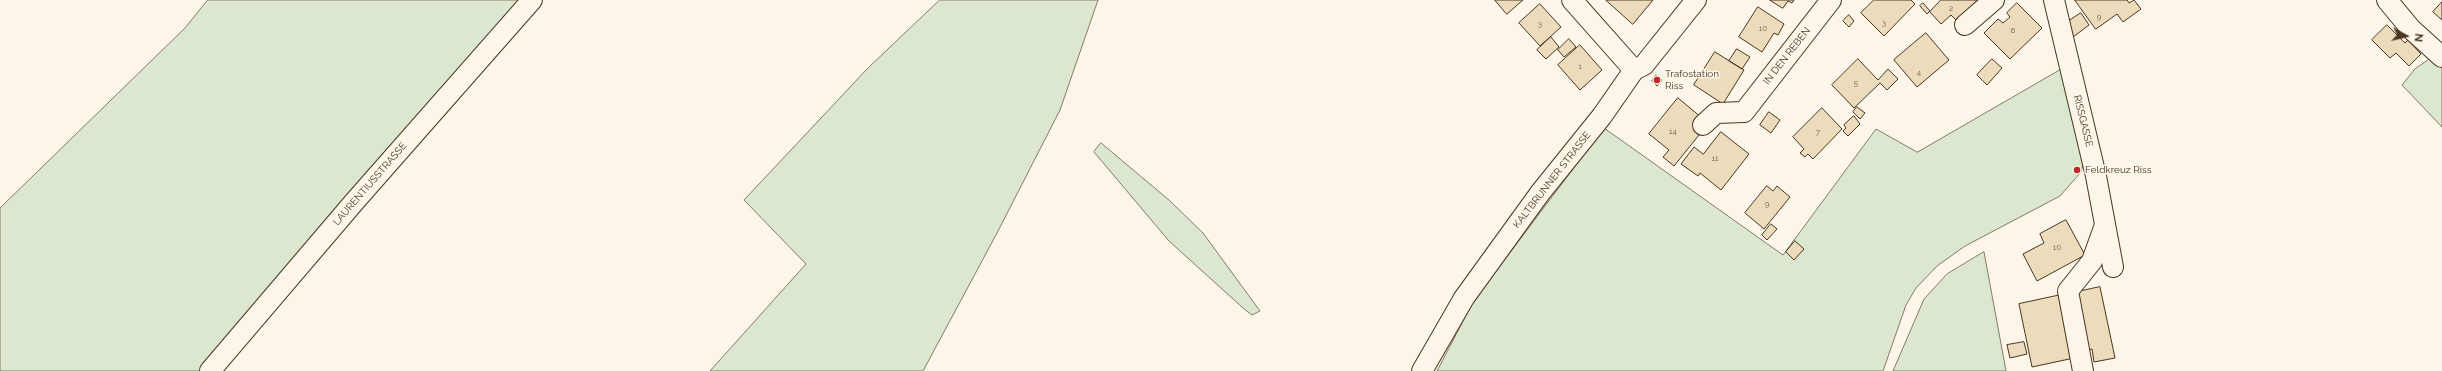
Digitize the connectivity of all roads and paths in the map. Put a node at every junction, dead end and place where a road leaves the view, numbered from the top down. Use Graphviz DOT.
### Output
graph roads {
  1 [pos="532,0"];
  2 [pos="1572,0"];
  3 [pos="1696,0"];
  4 [pos="1831,0"];
  5 [pos="1994,0"];
  6 [pos="2054,0"];
  7 [pos="2387,0"];
  8 [pos="1965,25"];
  9 [pos="2440,55"];
  10 [pos="1634,70"];
  11 [pos="1703,125"];
  12 [pos="2105,225"];
  13 [pos="2113,267"];
  14 [pos="210,371"];
  15 [pos="1422,371"];
  16 [pos="2083,371"];
  1 -- 14 [label="street, LAURENTIUSSTRASSE"];
  2 -- 10 [label="street"];
  3 -- 10 [label="street, KALTBRUNNER STRASSE"];
  4 -- 11 [label="street, IN DEN REBEN"];
  5 -- 8 [label="street"];
  6 -- 12 [label="street, RISSGASSE"];
  7 -- 9 [label="street"];
  10 -- 15 [label="street, KALTBRUNNER STRASSE"];
  12 -- 13 [label="street, RISSGASSE"];
  12 -- 16 [label="street"];
}
